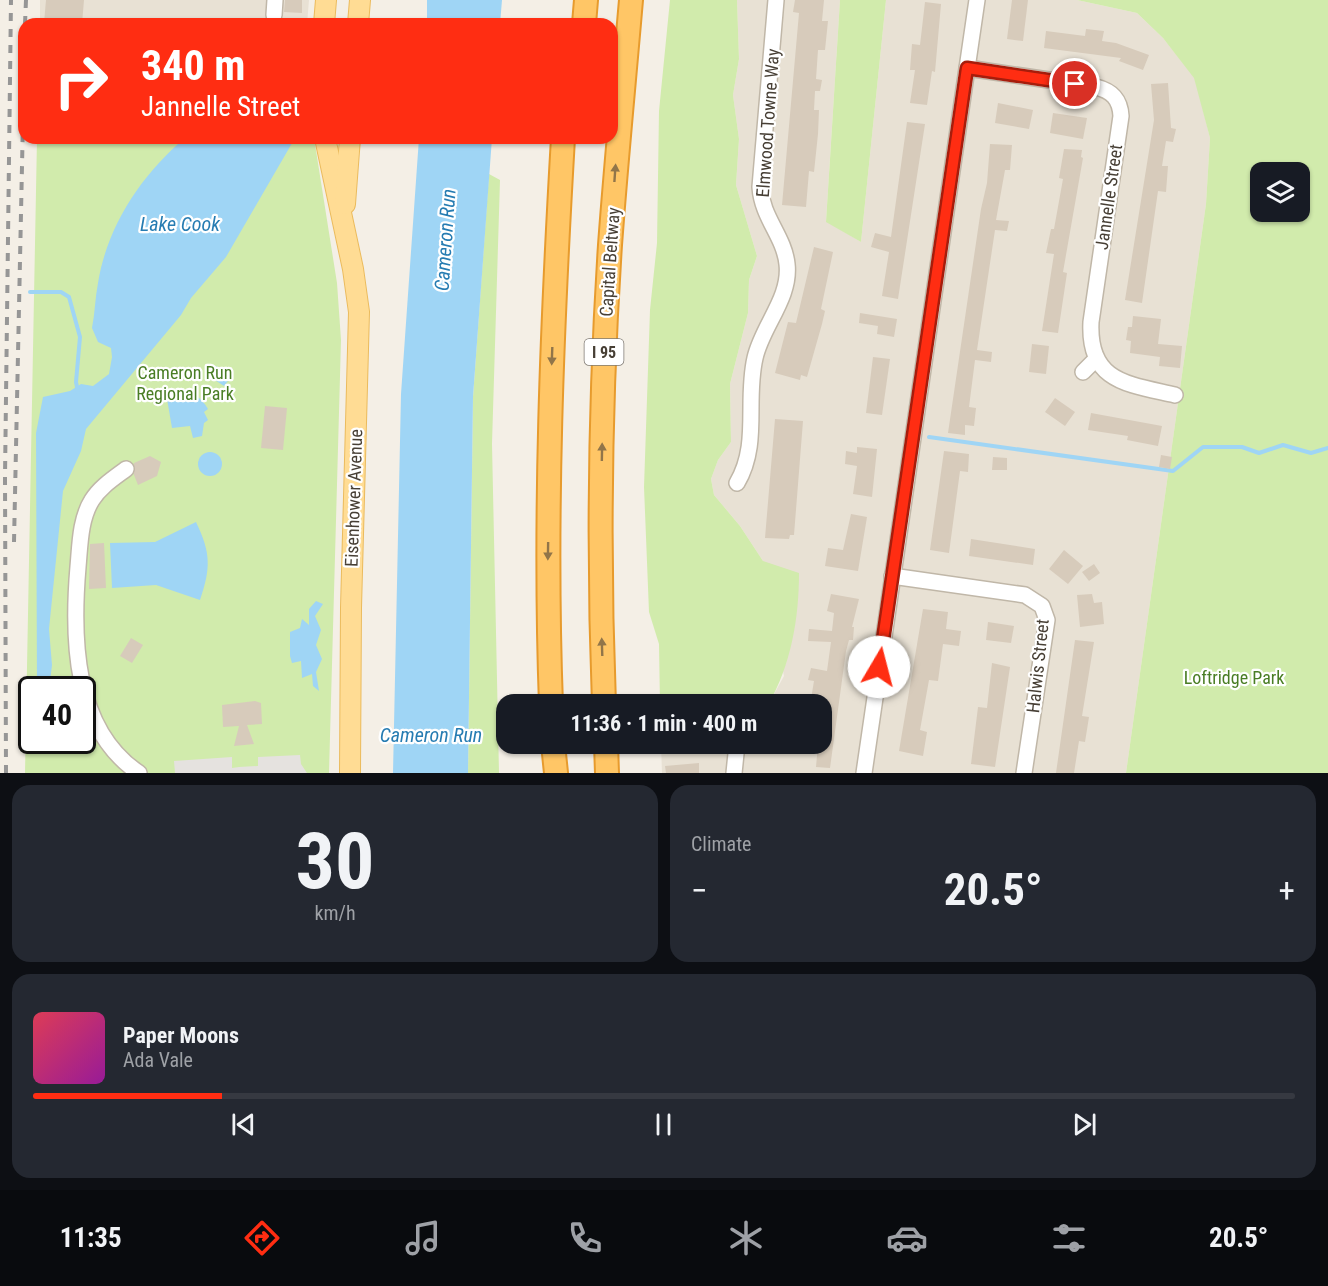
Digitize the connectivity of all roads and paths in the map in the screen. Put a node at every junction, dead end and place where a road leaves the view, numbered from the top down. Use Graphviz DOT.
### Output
graph roads {
  1 [pos="326,0"];
  2 [pos="360,0"];
  3 [pos="571,0"];
  4 [pos="586,0"];
  5 [pos="631,0"];
  6 [pos="776,0"];
  7 [pos="977,0"];
  8 [pos="324,18"];
  9 [pos="358,18"];
  10 [pos="570,18"];
  11 [pos="584,18"];
  12 [pos="967,68"];
  13 [pos="326,144"];
  14 [pos="350,144"];
  15 [pos="563,144"];
  16 [pos="570,144"];
  17 [pos="344,225"];
  18 [pos="554,298"];
  19 [pos="1095,360"];
  20 [pos="1083,372"];
  21 [pos="1175,395"];
  22 [pos="126,469"];
  23 [pos="737,483"];
  24 [pos="892,576"];
  25 [pos="551,694"];
  26 [pos="604,694"];
  27 [pos="554,754"];
  28 [pos="606,754"];
  29 [pos="736,754"];
  30 [pos="139,773"];
  31 [pos="350,773"];
  32 [pos="556,773"];
  33 [pos="607,773"];
  34 [pos="735,773"];
  35 [pos="864,773"];
  36 [pos="1024,773"];
  1 -- 8 [label="main road"];
  2 -- 9 [label="main road"];
  3 -- 10 [label="highway"];
  4 -- 11 [label="highway"];
  26 -- 5 [label="highway, Capital Beltway / I 95, one-way"];
  6 -- 23 [label="street, Elmwood Towne Way"];
  7 -- 12 [label="street"];
  12 -- 19 [label="street, Jannelle Street"];
  12 -- 24 [label="street"];
  13 -- 17 [label="main road, Eisenhower Avenue"];
  14 -- 17 [label="main road, Eisenhower Avenue"];
  15 -- 18 [label="highway"];
  16 -- 18 [label="highway"];
  17 -- 31 [label="main road, Eisenhower Avenue"];
  18 -- 25 [label="highway, one-way"];
  19 -- 20 [label="street"];
  19 -- 21 [label="street"];
  22 -- 30 [label="street"];
  24 -- 35 [label="street"];
  24 -- 36 [label="street, Halwis Street"];
  27 -- 32 [label="highway"];
  28 -- 33 [label="highway"];
  29 -- 34 [label="street"];
}
